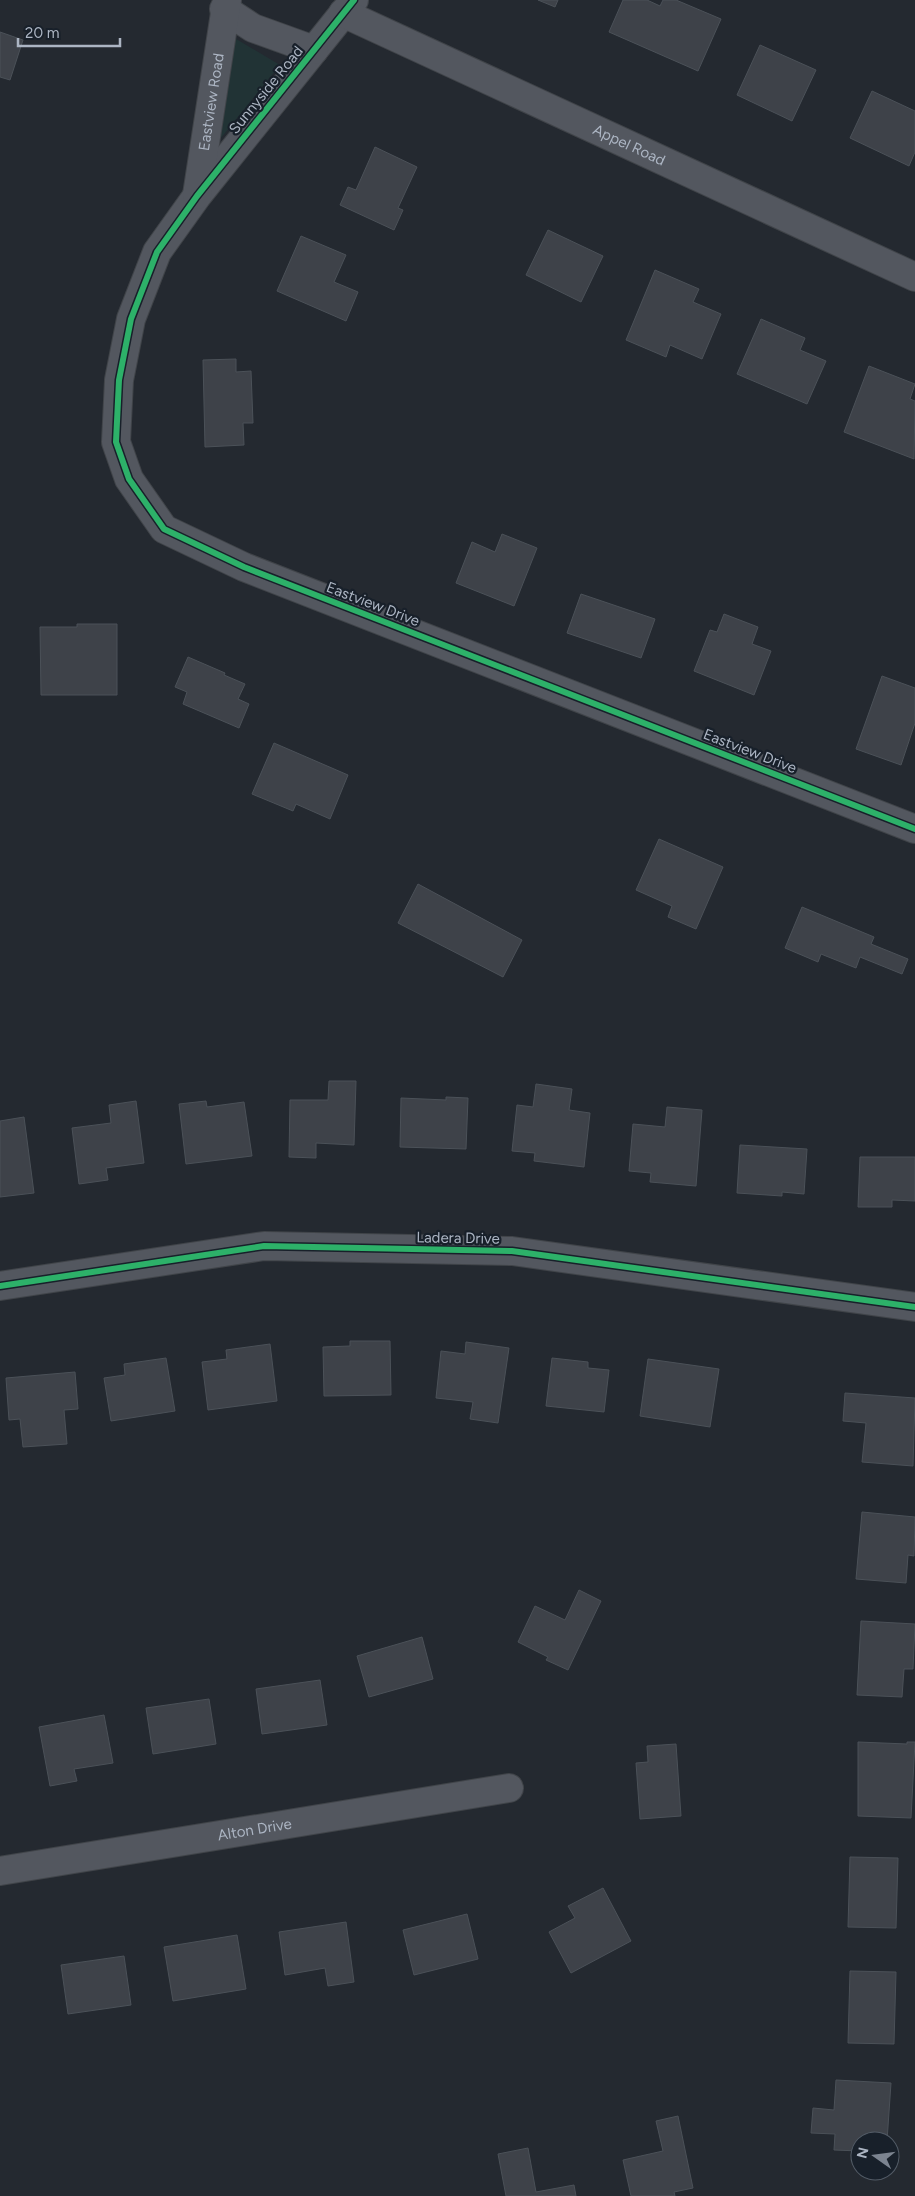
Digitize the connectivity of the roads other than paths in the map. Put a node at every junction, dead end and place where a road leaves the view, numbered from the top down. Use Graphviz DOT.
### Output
graph roads {
  1 [pos="226,5"];
  2 [pos="348,7"];
  3 [pos="314,50"];
  4 [pos="197,196"];
  5 [pos="915,278"];
  6 [pos="915,829"];
  7 [pos="0,1286"];
  8 [pos="915,1307"];
  9 [pos="509,1788"];
  10 [pos="0,1871"];
  1 -- 3 [label="street, Eastview Road"];
  1 -- 4 [label="street, Eastview Road"];
  2 -- 3 [label="street, Sunnyside Road"];
  2 -- 5 [label="street, Appel Road"];
  3 -- 4 [label="street, Sunnyside Road"];
  4 -- 6 [label="street, Eastview Drive"];
  7 -- 8 [label="street, Ladera Drive"];
  9 -- 10 [label="street, Alton Drive"];
}
